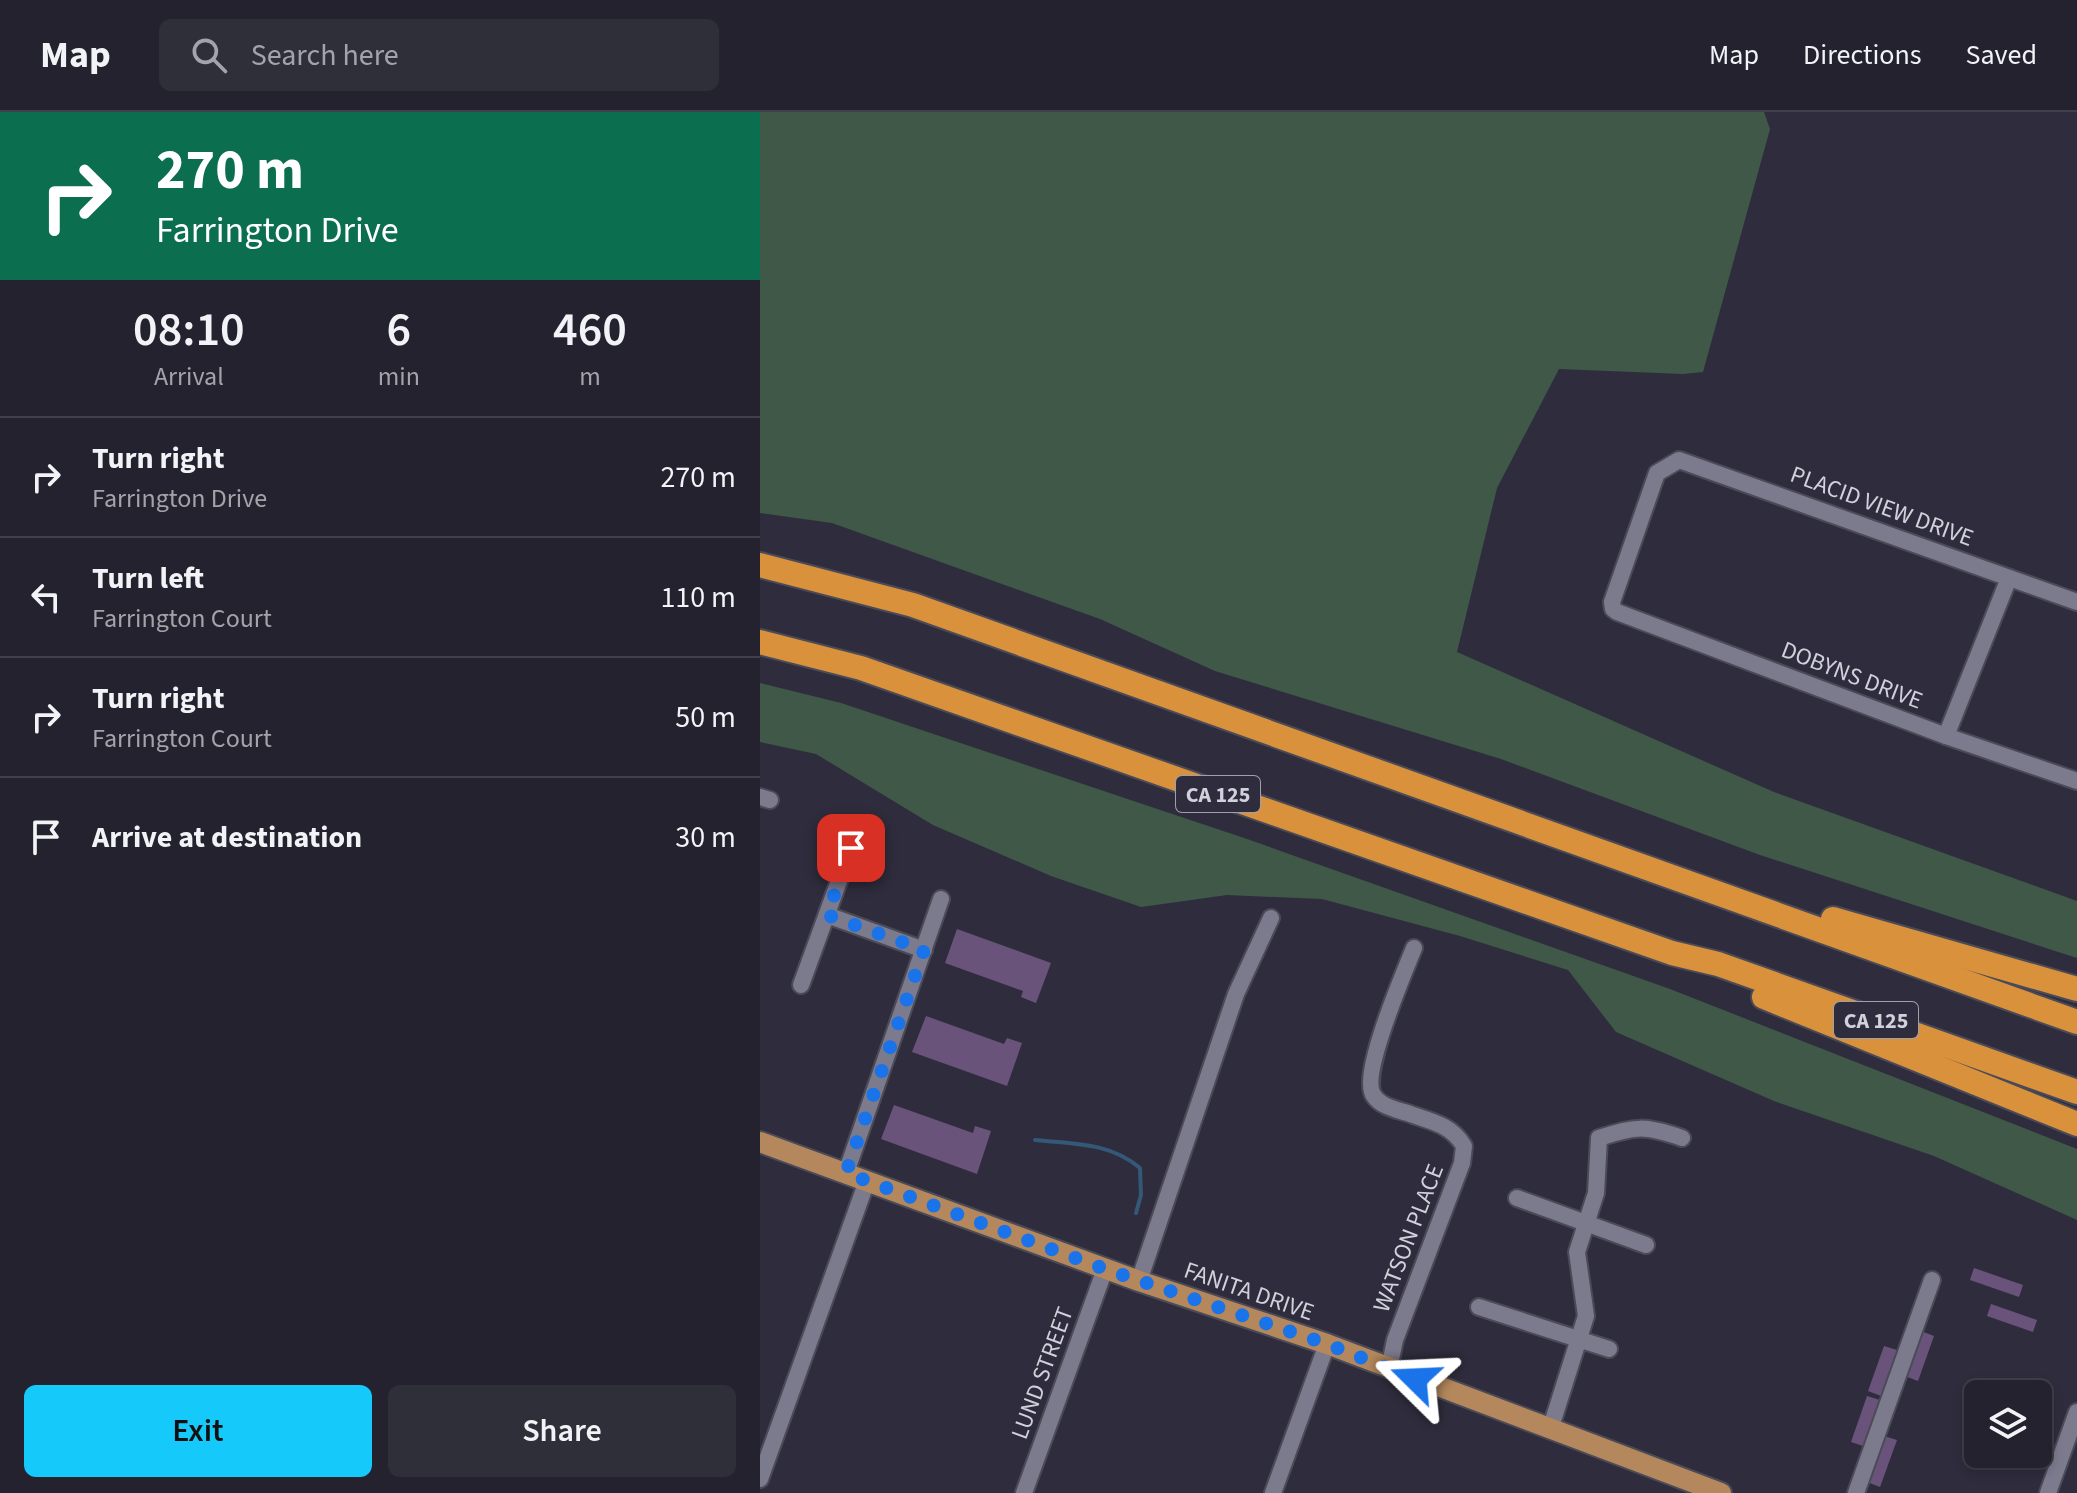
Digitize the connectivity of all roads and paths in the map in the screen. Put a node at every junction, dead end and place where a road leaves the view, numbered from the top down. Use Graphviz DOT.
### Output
graph roads {
  1 [pos="760,565"];
  2 [pos="2009,578"];
  3 [pos="2077,602"];
  4 [pos="1613,609"];
  5 [pos="760,642"];
  6 [pos="1946,736"];
  7 [pos="2077,781"];
  8 [pos="851,848"];
  9 [pos="1604,852"];
  10 [pos="941,899"];
  11 [pos="827,915"];
  12 [pos="1271,918"];
  13 [pos="1414,948"];
  14 [pos="924,950"];
  15 [pos="1672,953"];
  16 [pos="801,985"];
  17 [pos="2077,989"];
  18 [pos="2077,1022"];
  19 [pos="2077,1092"];
  20 [pos="2077,1124"];
  21 [pos="1682,1138"];
  22 [pos="760,1142"];
  23 [pos="846,1173"];
  24 [pos="867,1181"];
  25 [pos="1517,1198"];
  26 [pos="1585,1225"];
  27 [pos="1646,1245"];
  28 [pos="1105,1269"];
  29 [pos="1932,1280"];
  30 [pos="1139,1281"];
  31 [pos="1479,1307"];
  32 [pos="1578,1340"];
  33 [pos="1327,1344"];
  34 [pos="1609,1349"];
  35 [pos="1389,1369"];
  36 [pos="2077,1412"];
  37 [pos="1550,1430"];
  38 [pos="760,1479"];
  39 [pos="1024,1493"];
  40 [pos="1273,1493"];
  41 [pos="1721,1493"];
  42 [pos="1856,1493"];
  43 [pos="2048,1493"];
  1 -- 9 [label="highway, CA 125"];
  2 -- 3 [label="street, PLACID VIEW DRIVE"];
  2 -- 4 [label="street, PLACID VIEW DRIVE"];
  2 -- 6 [label="street"];
  4 -- 6 [label="street, DOBYNS DRIVE"];
  5 -- 15 [label="highway, CA 125"];
  6 -- 7 [label="street, DOBYNS DRIVE"];
  8 -- 11 [label="street"];
  9 -- 17 [label="highway"];
  9 -- 18 [label="highway, CA 125"];
  10 -- 14 [label="street"];
  11 -- 14 [label="street"];
  11 -- 16 [label="street"];
  12 -- 30 [label="street"];
  13 -- 35 [label="street, WATSON PLACE"];
  14 -- 23 [label="street"];
  15 -- 19 [label="highway, CA 125"];
  15 -- 20 [label="highway"];
  21 -- 26 [label="street"];
  22 -- 23 [label="main road, FANITA DRIVE"];
  23 -- 24 [label="main road, FANITA DRIVE"];
  24 -- 28 [label="main road, FANITA DRIVE"];
  24 -- 38 [label="street"];
  25 -- 26 [label="street"];
  26 -- 27 [label="street"];
  26 -- 32 [label="street"];
  28 -- 30 [label="main road, FANITA DRIVE"];
  28 -- 39 [label="street, LUND STREET"];
  29 -- 42 [label="street"];
  30 -- 33 [label="main road, FANITA DRIVE"];
  31 -- 32 [label="street"];
  32 -- 34 [label="street"];
  32 -- 37 [label="street"];
  33 -- 35 [label="main road, FANITA DRIVE"];
  33 -- 40 [label="street"];
  35 -- 37 [label="main road, FANITA DRIVE"];
  36 -- 43 [label="street"];
  37 -- 41 [label="main road, FANITA DRIVE"];
}
